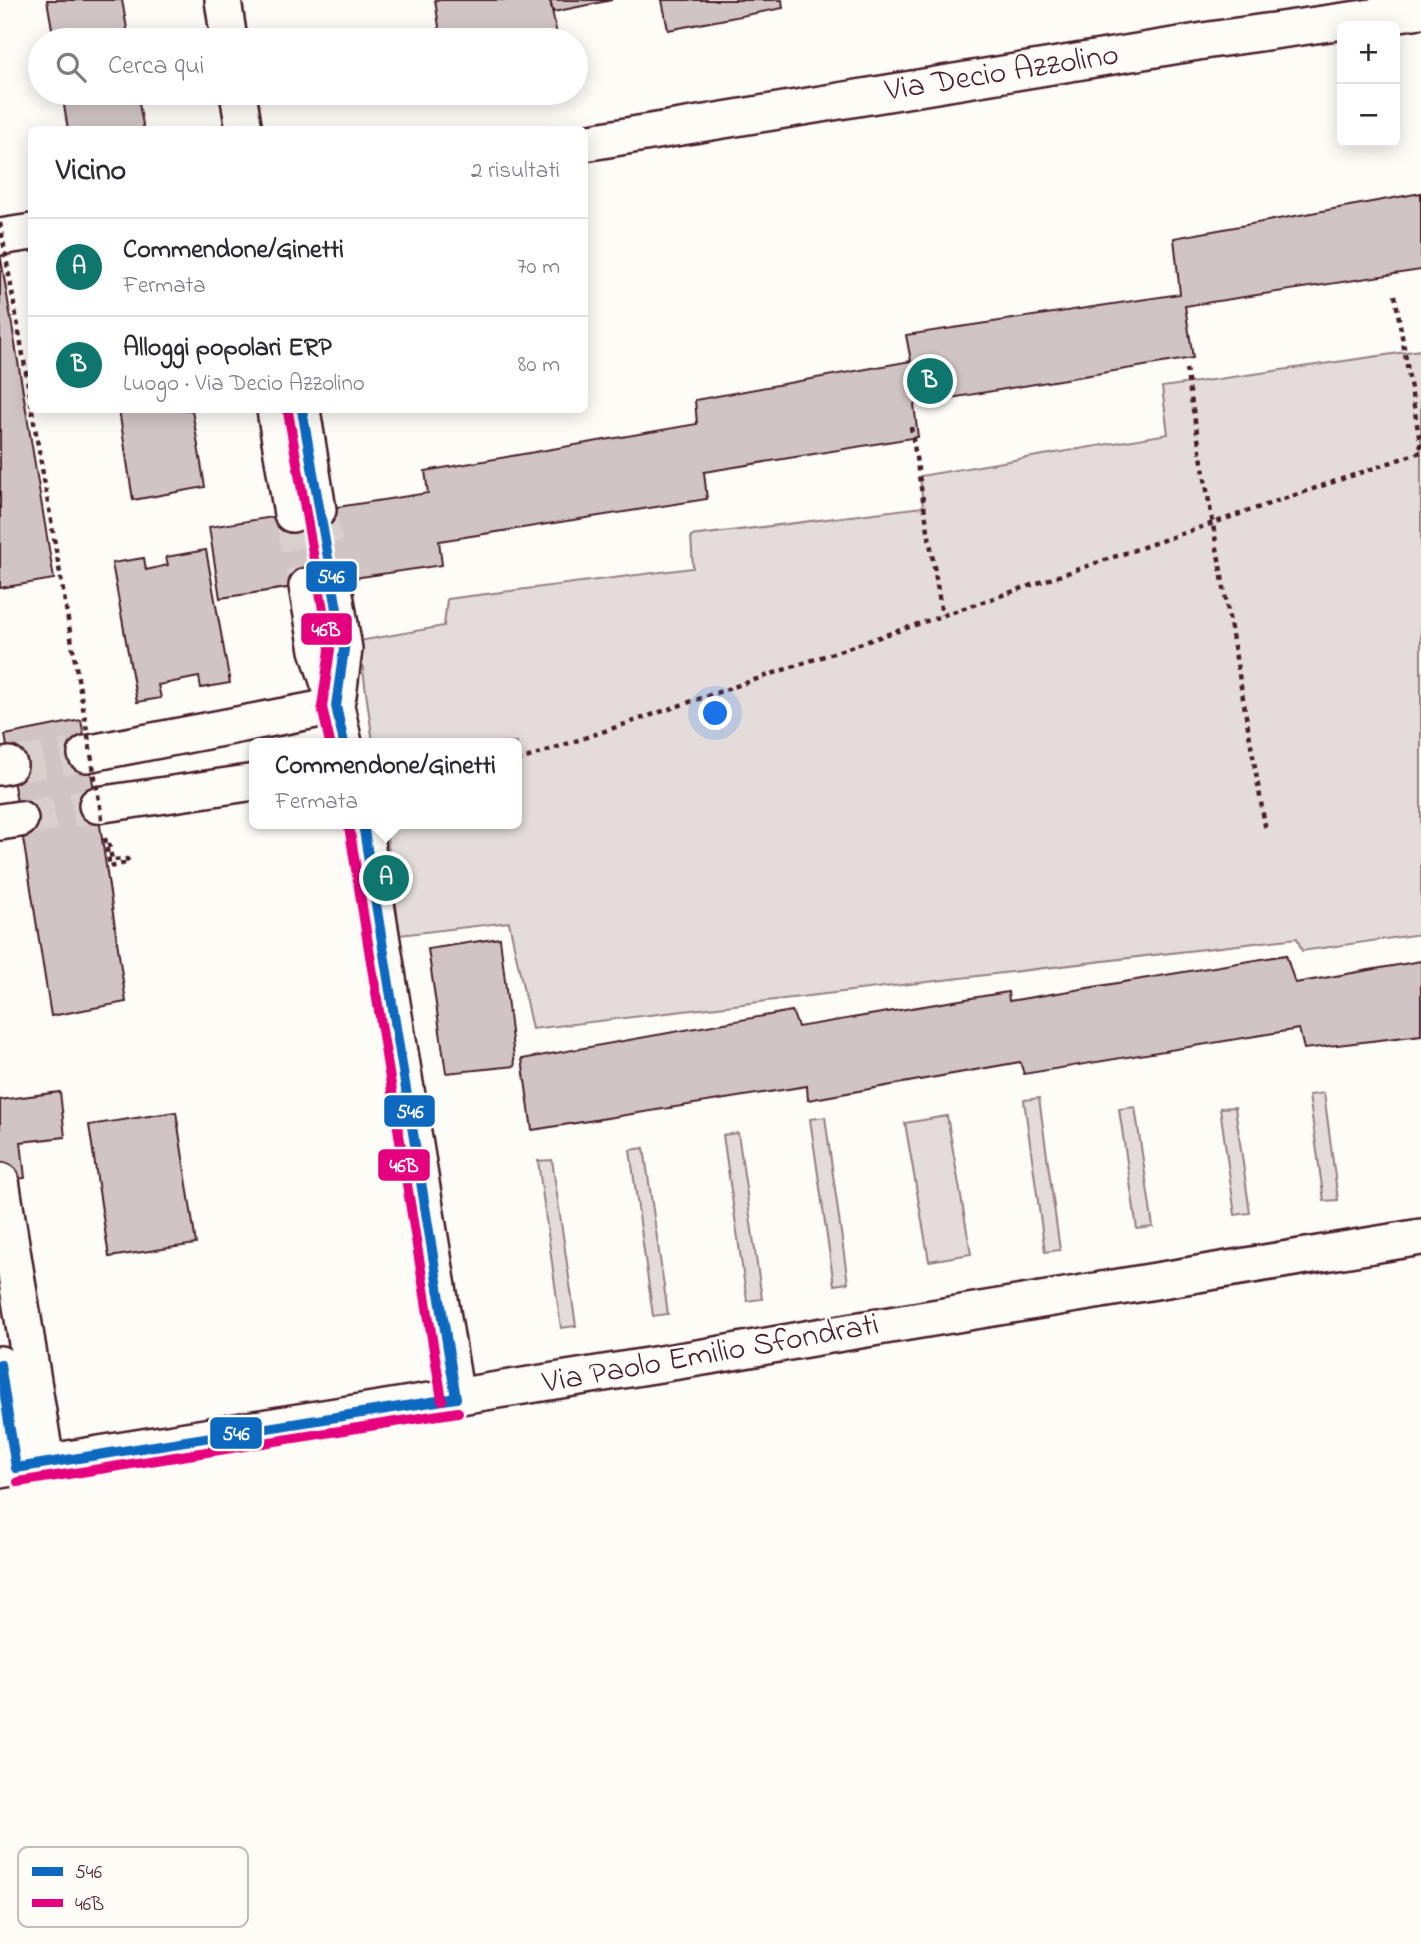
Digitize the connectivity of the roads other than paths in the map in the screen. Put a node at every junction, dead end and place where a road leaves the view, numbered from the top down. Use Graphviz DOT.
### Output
graph roads {
  1 [pos="223,0"];
  2 [pos="1421,10"];
  3 [pos="227,28"];
  4 [pos="240,105"];
  5 [pos="243,126"];
  6 [pos="588,142"];
  7 [pos="28,233"];
  8 [pos="0,237"];
  9 [pos="276,413"];
  10 [pos="302,413"];
  11 [pos="320,584"];
  12 [pos="336,706"];
  13 [pos="343,738"];
  14 [pos="86,754"];
  15 [pos="249,783"];
  16 [pos="97,805"];
  17 [pos="364,829"];
  18 [pos="1,1181"];
  19 [pos="1421,1237"];
  20 [pos="0,1364"];
  21 [pos="456,1398"];
  22 [pos="21,1467"];
  1 -- 3 [label="street"];
  2 -- 6 [label="street, Via Decio Azzolino"];
  4 -- 5 [label="street"];
  7 -- 8 [label="street"];
  9 -- 10 [label="street"];
  11 -- 12 [label="street"];
  12 -- 13 [label="street"];
  12 -- 14 [label="street"];
  15 -- 16 [label="street"];
  17 -- 21 [label="street"];
  18 -- 22 [label="street"];
  19 -- 21 [label="street, Via Paolo Emilio Sfondrati"];
  20 -- 22 [label="street"];
  21 -- 22 [label="street, Via Paolo Emilio Sfondrati"];
}
